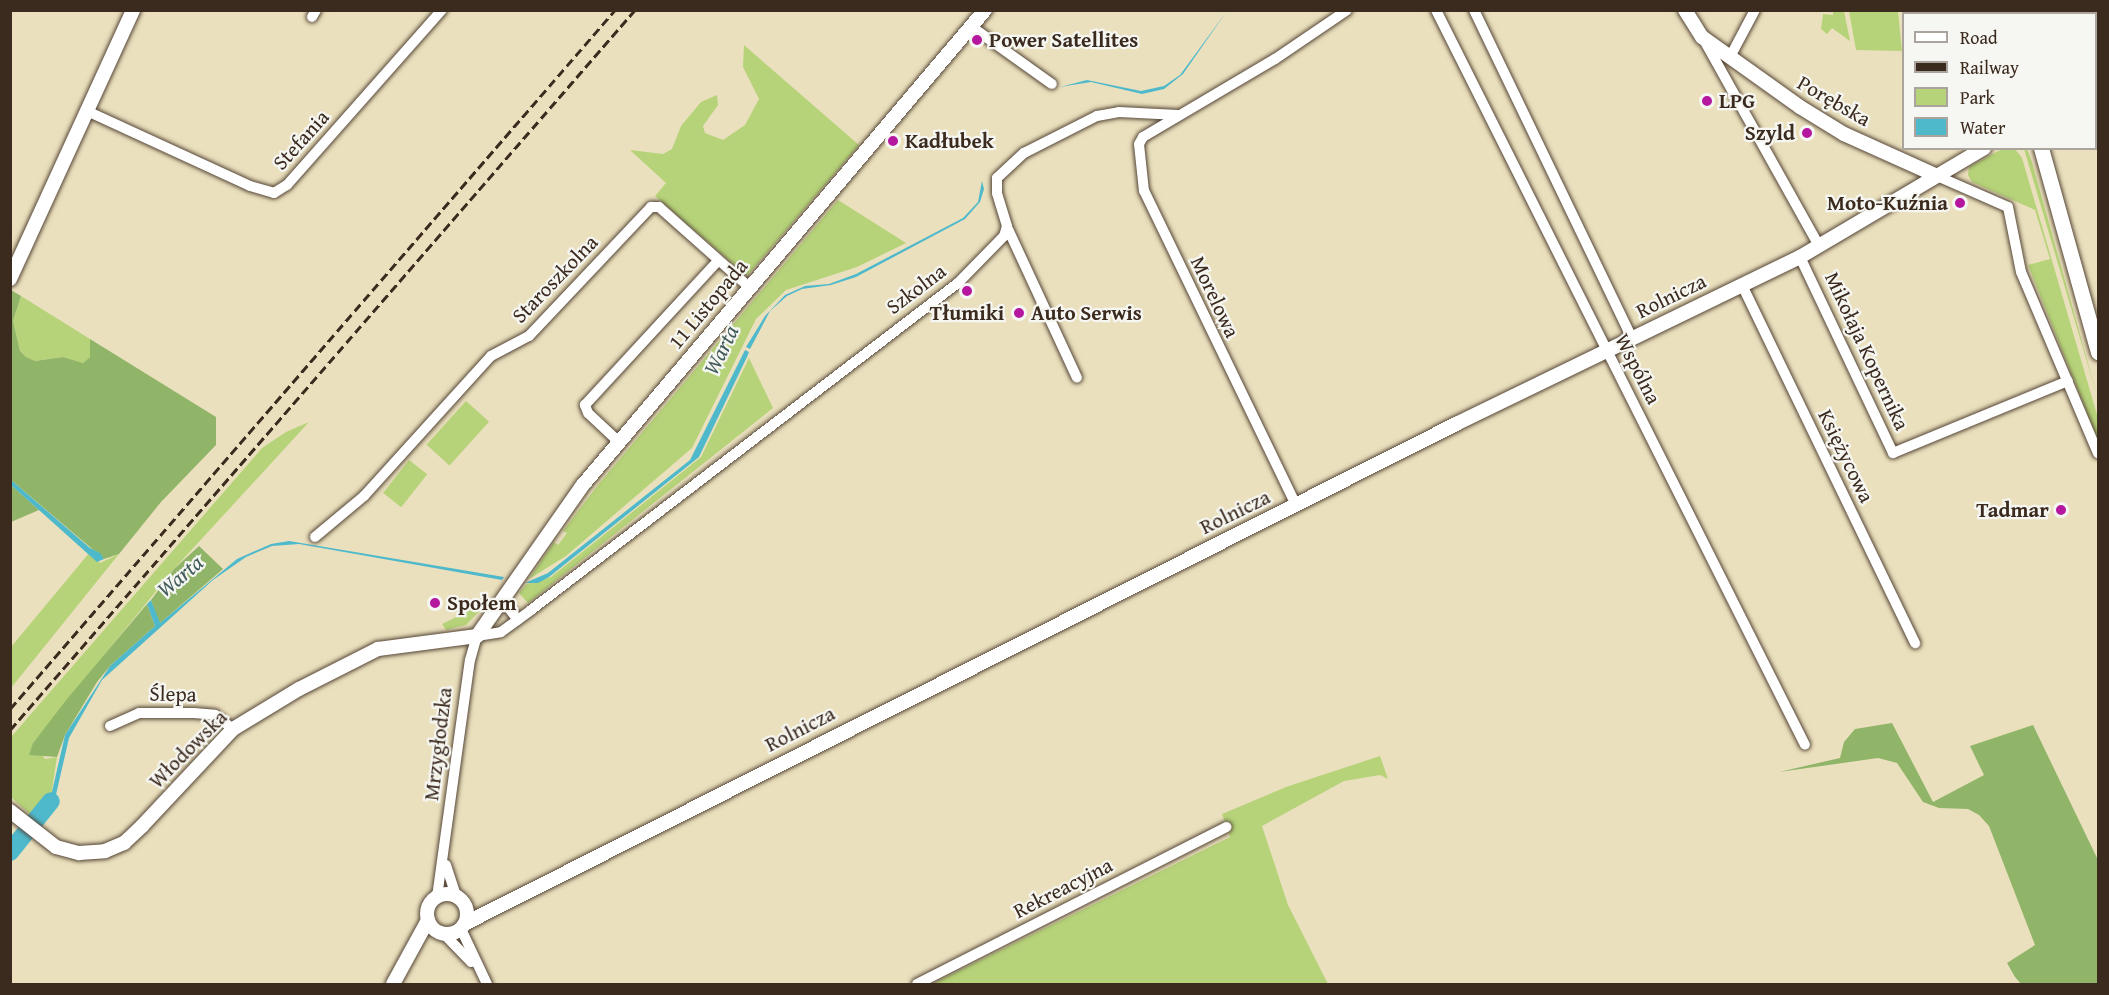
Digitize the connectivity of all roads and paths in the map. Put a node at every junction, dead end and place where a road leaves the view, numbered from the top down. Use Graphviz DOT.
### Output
graph roads {
  1 [pos="133,10"];
  2 [pos="442,10"];
  3 [pos="986,10"];
  4 [pos="1347,10"];
  5 [pos="1436,10"];
  6 [pos="1474,10"];
  7 [pos="1685,10"];
  8 [pos="1755,10"];
  9 [pos="972,27"];
  10 [pos="1702,37"];
  11 [pos="1730,57"];
  12 [pos="1052,84"];
  13 [pos="87,111"];
  14 [pos="1178,116"];
  15 [pos="1981,150"];
  16 [pos="2042,150"];
  17 [pos="1937,176"];
  18 [pos="1007,226"];
  19 [pos="1819,246"];
  20 [pos="1800,257"];
  21 [pos="718,261"];
  22 [pos="10,279"];
  23 [pos="1742,285"];
  24 [pos="749,287"];
  25 [pos="1632,338"];
  26 [pos="1606,351"];
  27 [pos="2098,352"];
  28 [pos="1077,378"];
  29 [pos="2068,381"];
  30 [pos="619,442"];
  31 [pos="2098,453"];
  32 [pos="1296,506"];
  33 [pos="315,537"];
  34 [pos="505,594"];
  35 [pos="518,620"];
  36 [pos="477,636"];
  37 [pos="1915,643"];
  38 [pos="110,726"];
  39 [pos="232,729"];
  40 [pos="1805,745"];
  41 [pos="15,815"];
  42 [pos="1226,826"];
  43 [pos="444,859"];
  44 [pos="436,897"];
  45 [pos="461,901"];
  46 [pos="500,904"];
  47 [pos="428,920"];
  48 [pos="463,926"];
  49 [pos="441,934"];
  50 [pos="409,957"];
  51 [pos="480,972"];
  52 [pos="393,984"];
  53 [pos="487,984"];
  54 [pos="917,984"];
  1 -- 13 [label="street"];
  2 -- 13 [label="street, Stefania"];
  3 -- 9 [label="street, 11 Listopada"];
  4 -- 14 [label="street"];
  5 -- 26 [label="street, Wspólna"];
  6 -- 25 [label="street"];
  7 -- 10 [label="street, Porębska"];
  8 -- 11 [label="street"];
  9 -- 12 [label="street"];
  9 -- 24 [label="street, 11 Listopada"];
  10 -- 11 [label="street, Porębska"];
  10 -- 19 [label="street, Mikołaja Kopernika"];
  11 -- 17 [label="street, Porębska"];
  13 -- 22 [label="street"];
  14 -- 18 [label="street"];
  14 -- 32 [label="street, Morelowa"];
  15 -- 17 [label="street, Rolnicza"];
  16 -- 27 [label="main road"];
  17 -- 19 [label="street, Rolnicza"];
  17 -- 29 [label="street, Porębska"];
  18 -- 28 [label="street"];
  18 -- 35 [label="street, Szkolna"];
  19 -- 20 [label="street, Rolnicza"];
  20 -- 23 [label="street, Rolnicza"];
  20 -- 29 [label="street, Mikołaja Kopernika"];
  21 -- 24 [label="street, Staroszkolna"];
  21 -- 30 [label="street"];
  21 -- 33 [label="street, Staroszkolna"];
  23 -- 25 [label="street, Rolnicza"];
  23 -- 37 [label="street, Księżycowa"];
  24 -- 30 [label="street, 11 Listopada"];
  25 -- 26 [label="street, Rolnicza"];
  26 -- 32 [label="street, Rolnicza"];
  26 -- 40 [label="street, Wspólna"];
  29 -- 31 [label="street"];
  30 -- 34 [label="street, 11 Listopada"];
  32 -- 46 [label="street, Rolnicza"];
  34 -- 35 [label="street"];
  34 -- 36 [label="street, 11 Listopada"];
  35 -- 36 [label="street, Szkolna"];
  36 -- 39 [label="street, Włodowska"];
  36 -- 43 [label="street, Mrzygłodzka"];
  38 -- 39 [label="street, Ślepa"];
  39 -- 41 [label="street, Włodowska"];
  42 -- 54 [label="street, Rekreacyjna"];
  43 -- 44 [label="street, Mrzygłodzka"];
  43 -- 45 [label="street, Mrzygłodzka"];
  44 -- 45 [label="street"];
  44 -- 47 [label="street"];
  45 -- 46 [label="street, Rolnicza"];
  45 -- 48 [label="street"];
  46 -- 48 [label="street, Rolnicza"];
  47 -- 49 [label="street"];
  47 -- 50 [label="street"];
  48 -- 49 [label="street"];
  48 -- 51 [label="street"];
  49 -- 50 [label="street"];
  49 -- 51 [label="street"];
  50 -- 52 [label="street"];
  51 -- 53 [label="street"];
}
